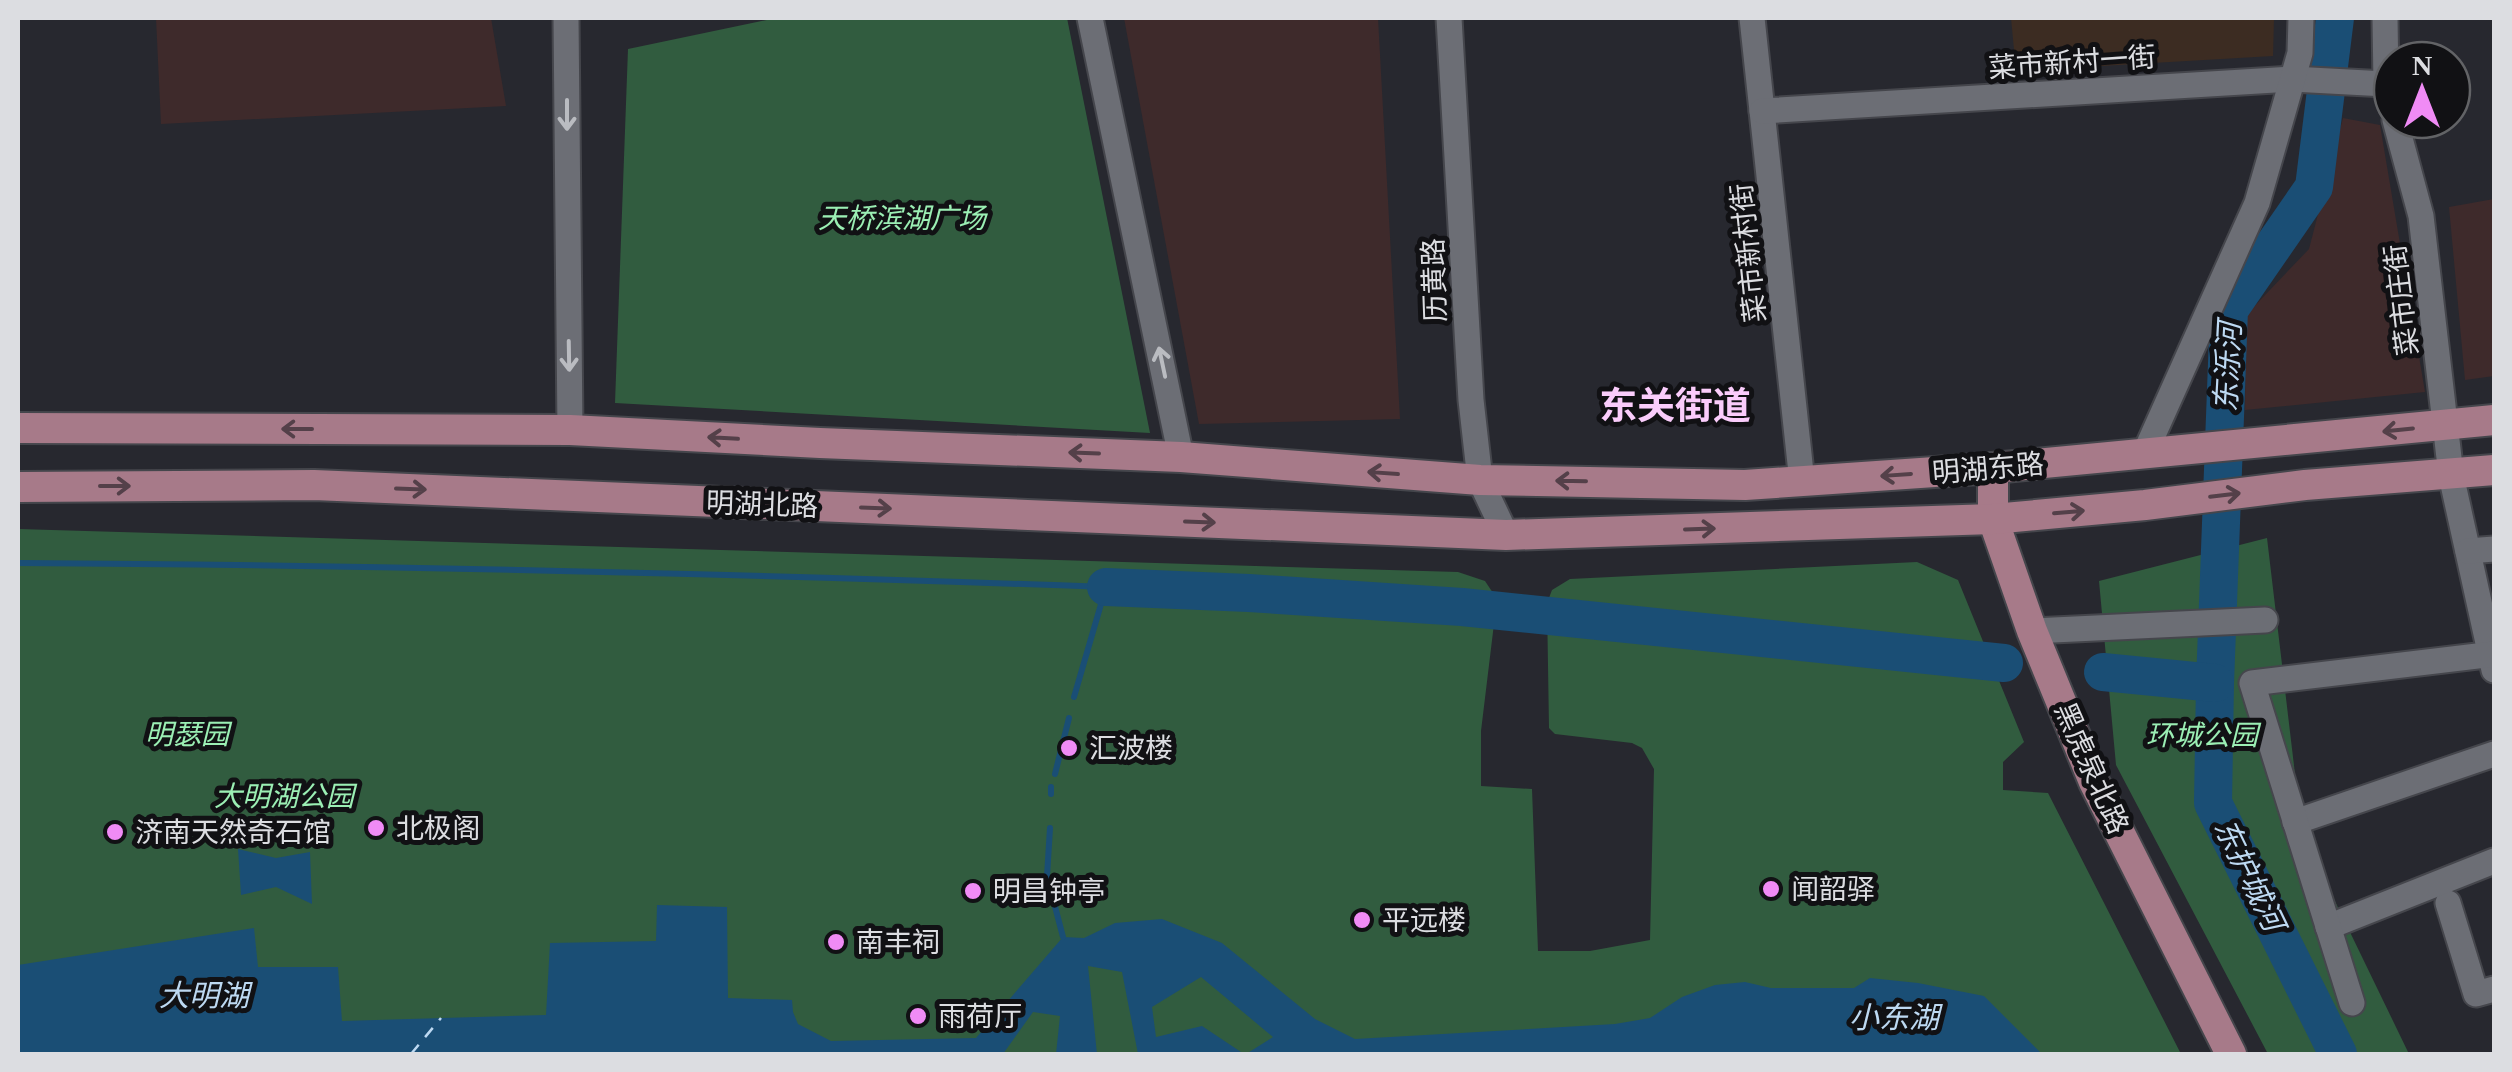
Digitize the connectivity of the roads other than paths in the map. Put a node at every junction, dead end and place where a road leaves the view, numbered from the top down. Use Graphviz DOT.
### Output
graph roads {
  1 [pos="566,18"];
  2 [pos="1090,18"];
  3 [pos="1449,18"];
  4 [pos="1752,18"];
  5 [pos="2301,18"];
  6 [pos="2298,79"];
  7 [pos="2372,90"];
  8 [pos="1762,111"];
  9 [pos="2400,140"];
  10 [pos="2494,420"];
  11 [pos="2446,425"];
  12 [pos="18,428"];
  13 [pos="570,430"];
  14 [pos="2145,455"];
  15 [pos="1181,457"];
  16 [pos="1993,468"];
  17 [pos="2494,470"];
  18 [pos="2451,475"];
  19 [pos="1480,480"];
  20 [pos="1802,482"];
  21 [pos="18,487"];
  22 [pos="1993,519"];
  23 [pos="1506,534"];
  24 [pos="2494,549"];
  25 [pos="2468,551"];
  26 [pos="2265,620"];
  27 [pos="2032,631"];
  28 [pos="2493,659"];
  29 [pos="2494,754"];
  30 [pos="2295,822"];
  31 [pos="2494,861"];
  32 [pos="2448,903"];
  33 [pos="2328,927"];
  34 [pos="2494,988"];
  35 [pos="2352,1003"];
  36 [pos="2231,1054"];
  1 -- 13 [label="street, one-way"];
  15 -- 2 [label="street, one-way"];
  3 -- 19 [label="street, 历黄路"];
  4 -- 8 [label="street, 菜市新村街"];
  5 -- 6 [label="street"];
  6 -- 7 [label="street, 菜市新村一街"];
  6 -- 8 [label="street, 菜市新村一街"];
  6 -- 14 [label="street"];
  8 -- 20 [label="street, 菜市新村街"];
  9 -- 11 [label="street, 菜市庄街"];
  10 -- 11 [label="main road, 明湖东路"];
  11 -- 14 [label="main road, 明湖东路, one-way"];
  11 -- 18 [label="street, 菜市庄街"];
  13 -- 12 [label="main road, one-way"];
  15 -- 13 [label="main road, one-way"];
  14 -- 16 [label="main road, 明湖东路"];
  19 -- 15 [label="main road, one-way"];
  16 -- 20 [label="main road, 明湖东路, one-way"];
  16 -- 22 [label="main road, 黑虎泉北路"];
  17 -- 18 [label="main road, 明湖东路"];
  22 -- 18 [label="main road, 明湖东路, one-way"];
  18 -- 25 [label="street, 菜市庄街"];
  20 -- 19 [label="main road, 明湖东路, one-way"];
  19 -- 23 [label="street, 历黄路"];
  21 -- 23 [label="main road, 明湖北路, one-way"];
  23 -- 22 [label="main road, 明湖东路, one-way"];
  22 -- 27 [label="main road, 黑虎泉北路"];
  24 -- 25 [label="street"];
  25 -- 28 [label="street, 菜市庄街"];
  26 -- 27 [label="street"];
  27 -- 36 [label="main road, 黑虎泉北路"];
  28 -- 30 [label="street"];
  29 -- 30 [label="street"];
  30 -- 33 [label="street"];
  31 -- 33 [label="street"];
  32 -- 34 [label="street"];
  33 -- 35 [label="street"];
}
